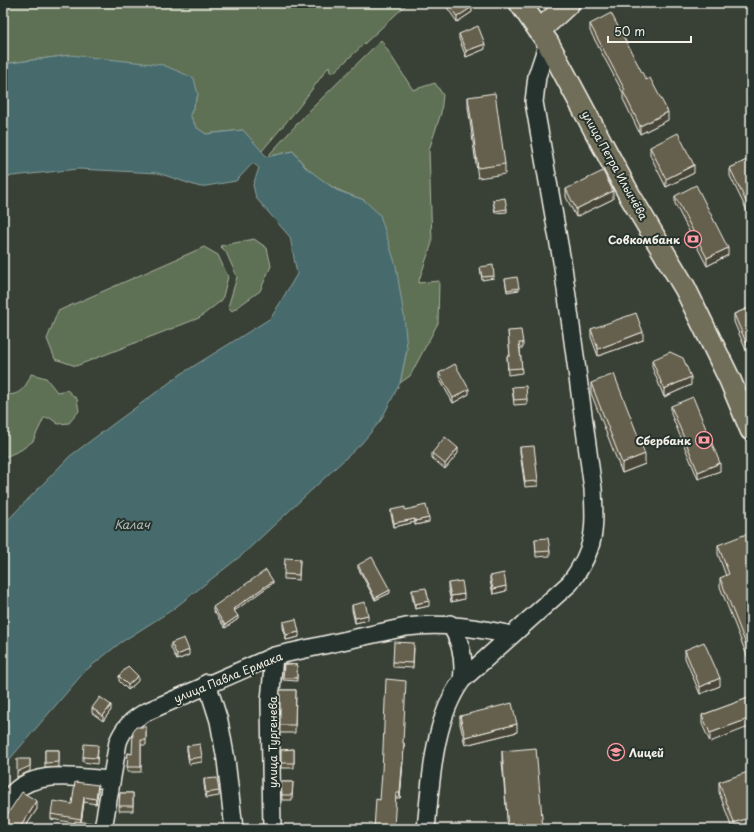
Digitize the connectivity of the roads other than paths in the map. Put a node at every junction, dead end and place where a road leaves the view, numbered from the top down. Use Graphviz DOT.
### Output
graph roads {
  1 [pos="520,3"];
  2 [pos="569,3"];
  3 [pos="544,36"];
  4 [pos="751,430"];
  5 [pos="450,624"];
  6 [pos="512,635"];
  7 [pos="274,656"];
  8 [pos="462,680"];
  9 [pos="207,683"];
  10 [pos="111,780"];
  11 [pos="3,811"];
  12 [pos="103,829"];
  13 [pos="234,829"];
  14 [pos="272,829"];
  15 [pos="426,829"];
  1 -- 3 [label="main road, улица Петра Ильичёва"];
  2 -- 3 [label="main road"];
  3 -- 4 [label="main road, улица Петра Ильичёва"];
  3 -- 6 [label="street"];
  5 -- 6 [label="street, улица Павла Ермака"];
  5 -- 7 [label="street, улица Павла Ермака"];
  5 -- 8 [label="street"];
  6 -- 8 [label="street"];
  7 -- 9 [label="street, улица Павла Ермака"];
  7 -- 14 [label="street, улица Тургенева"];
  8 -- 15 [label="street"];
  9 -- 10 [label="street, улица Павла Ермака"];
  9 -- 13 [label="street"];
  10 -- 11 [label="street"];
  10 -- 12 [label="street, улица Павла Ермака"];
}
